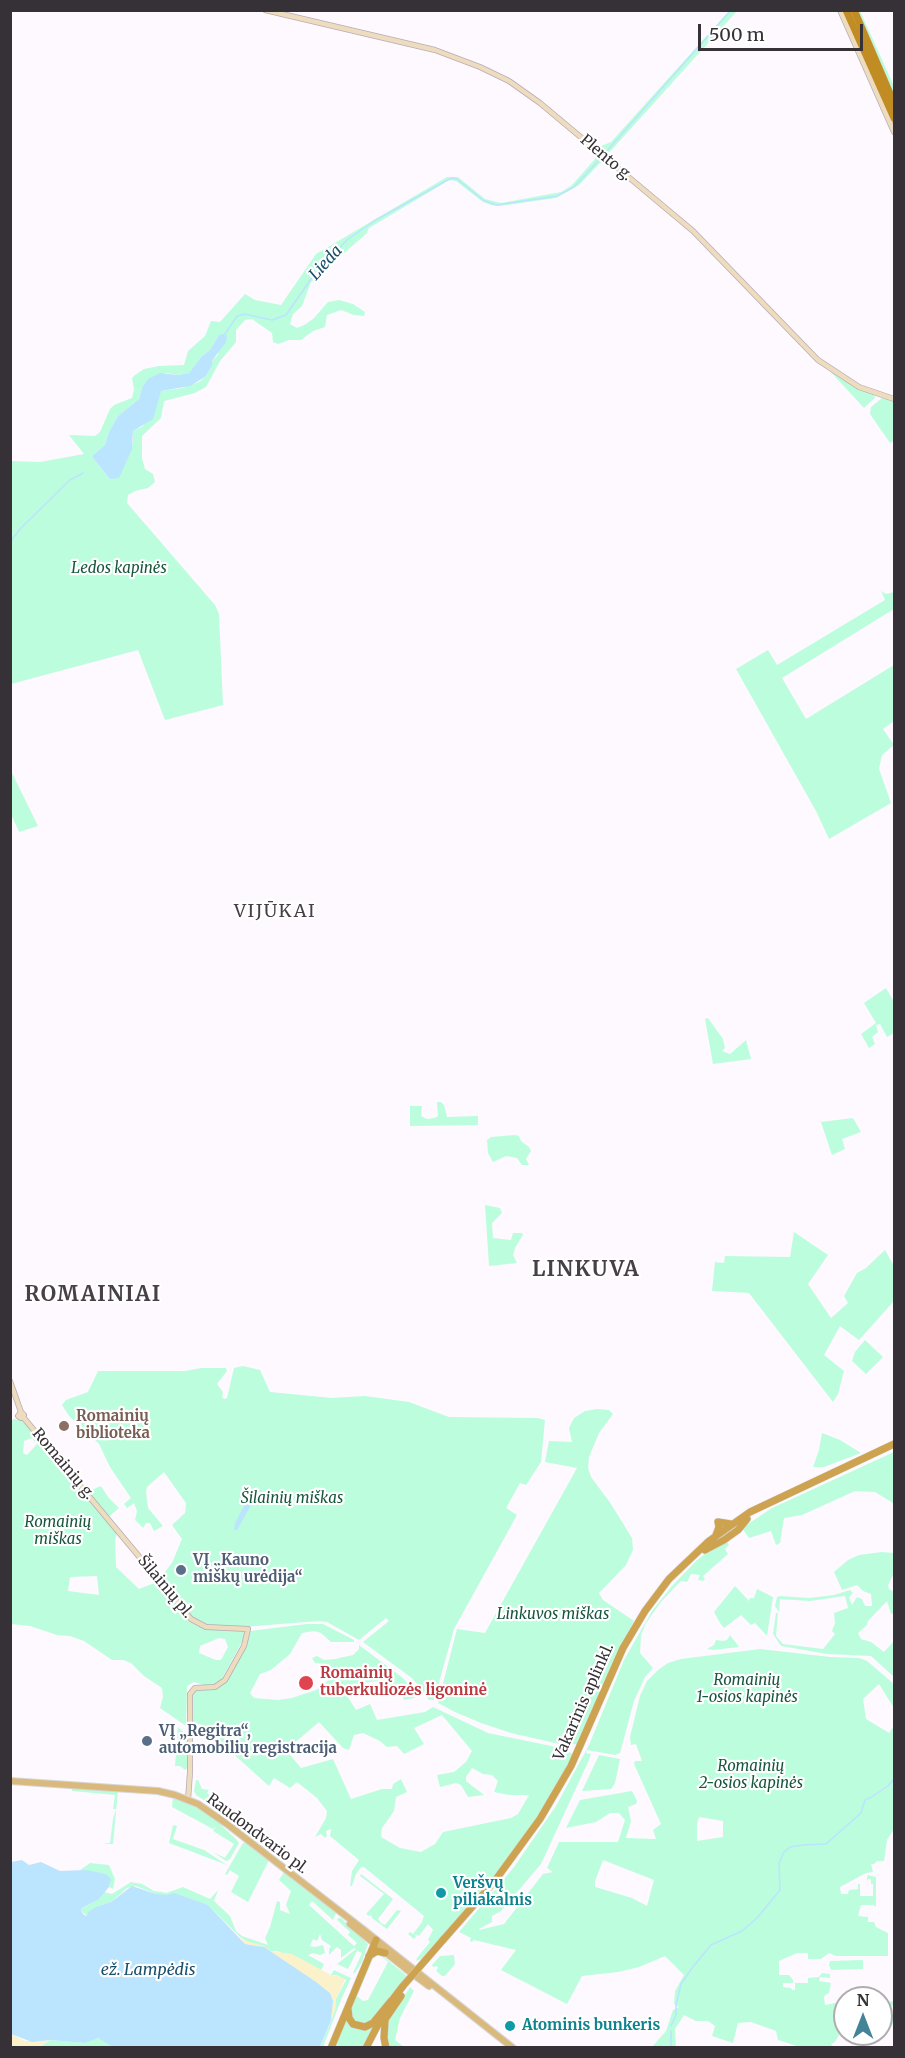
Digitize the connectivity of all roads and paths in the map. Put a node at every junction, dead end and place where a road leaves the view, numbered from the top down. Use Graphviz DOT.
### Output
graph roads {
  1 [pos="265,10"];
  2 [pos="840,10"];
  3 [pos="845,10"];
  4 [pos="854,10"];
  5 [pos="856,25"];
  6 [pos="894,103"];
  7 [pos="894,118"];
  8 [pos="894,132"];
  9 [pos="894,399"];
  10 [pos="10,1381"];
  11 [pos="894,1444"];
  12 [pos="894,1449"];
  13 [pos="125,1538"];
  14 [pos="10,1781"];
  15 [pos="190,1789"];
  16 [pos="188,1800"];
  17 [pos="198,1804"];
  18 [pos="444,1941"];
  19 [pos="377,1942"];
  20 [pos="386,1953"];
  21 [pos="367,1958"];
  22 [pos="404,1988"];
  23 [pos="448,1997"];
  24 [pos="349,2001"];
  25 [pos="391,2001"];
  26 [pos="385,2021"];
  27 [pos="331,2047"];
  28 [pos="369,2048"];
  29 [pos="386,2048"];
  30 [pos="513,2048"];
  1 -- 9 [label="main road, Plento g."];
  2 -- 8 [label="main road"];
  3 -- 5 [label="highway"];
  4 -- 5 [label="highway"];
  5 -- 6 [label="highway"];
  5 -- 7 [label="highway"];
  10 -- 13 [label="main road, Romainių g."];
  11 -- 18 [label="highway, Vakarinis aplinkl."];
  12 -- 18 [label="highway, Vakarinis aplinkl."];
  13 -- 15 [label="main road, Šilainių pl."];
  14 -- 16 [label="main road, Raudondvario pl."];
  15 -- 16 [label="main road"];
  15 -- 17 [label="main road"];
  16 -- 17 [label="main road, Raudondvario pl."];
  17 -- 19 [label="main road, Raudondvario pl."];
  18 -- 22 [label="highway, Vakarinis aplinkl., bridge"];
  19 -- 20 [label="main road, Raudondvario pl."];
  19 -- 21 [label="highway"];
  19 -- 23 [label="main road, Raudondvario pl."];
  20 -- 21 [label="highway"];
  20 -- 23 [label="main road, Raudondvario pl."];
  21 -- 24 [label="highway"];
  22 -- 25 [label="highway, Vakarinis aplinkl."];
  22 -- 26 [label="highway, Vakarinis aplinkl."];
  23 -- 30 [label="main road, Raudondvario pl."];
  24 -- 25 [label="highway"];
  24 -- 27 [label="highway"];
  25 -- 28 [label="highway, Vakarinis aplinkl."];
  26 -- 28 [label="highway, Vakarinis aplinkl."];
  26 -- 29 [label="highway"];
}
